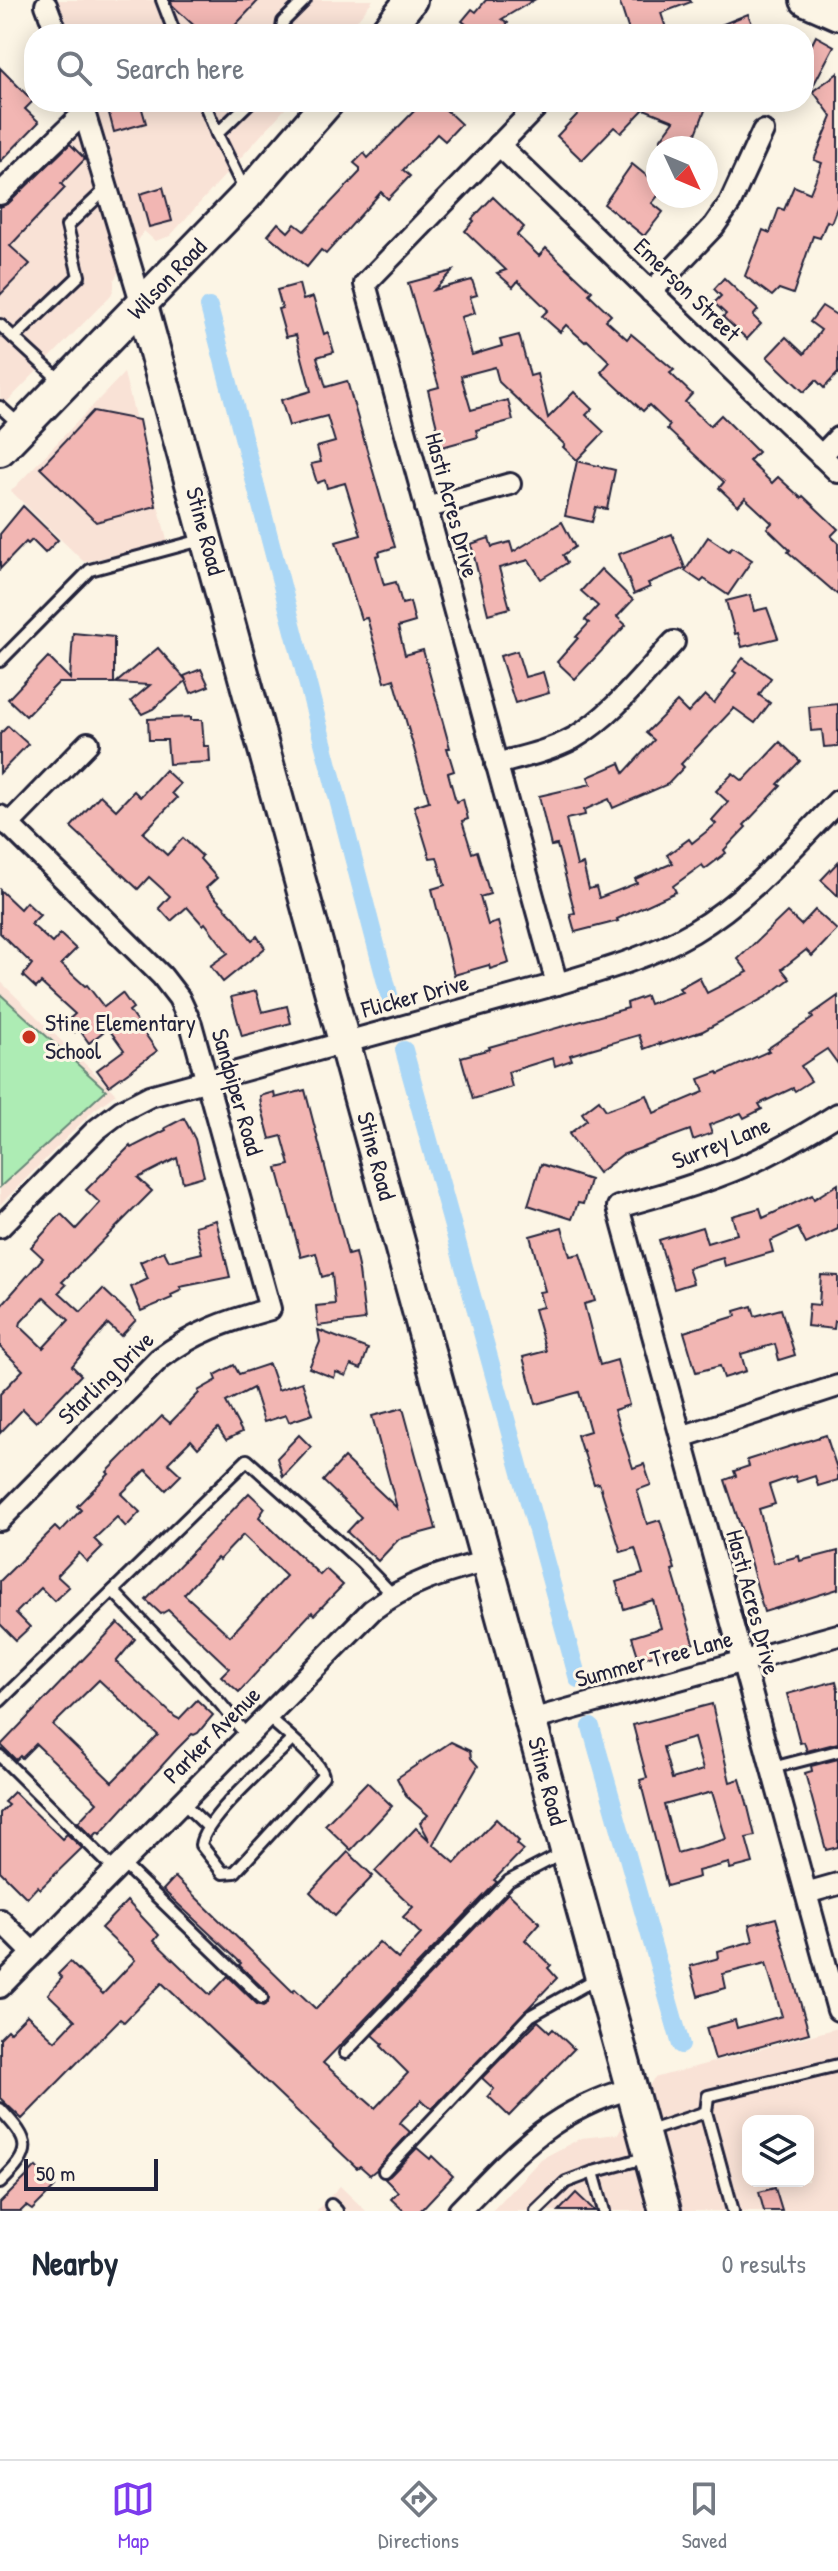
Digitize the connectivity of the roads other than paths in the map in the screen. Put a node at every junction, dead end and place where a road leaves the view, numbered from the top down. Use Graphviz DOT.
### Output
graph roads {
  1 [pos="162,0"];
  2 [pos="305,0"];
  3 [pos="411,0"];
  4 [pos="806,0"];
  5 [pos="46,5"];
  6 [pos="838,14"];
  7 [pos="53,24"];
  8 [pos="171,24"];
  9 [pos="283,24"];
  10 [pos="392,24"];
  11 [pos="78,112"];
  12 [pos="84,112"];
  13 [pos="208,112"];
  14 [pos="240,112"];
  15 [pos="312,112"];
  16 [pos="531,112"];
  17 [pos="763,131"];
  18 [pos="217,134"];
  19 [pos="499,145"];
  20 [pos="107,188"];
  21 [pos="0,194"];
  22 [pos="247,195"];
  23 [pos="651,292"];
  24 [pos="142,305"];
  25 [pos="0,325"];
  26 [pos="14,338"];
  27 [pos="64,384"];
  28 [pos="0,407"];
  29 [pos="22,428"];
  30 [pos="838,438"];
  31 [pos="0,450"];
  32 [pos="821,456"];
  33 [pos="838,472"];
  34 [pos="510,484"];
  35 [pos="426,508"];
  36 [pos="207,539"];
  37 [pos="674,642"];
  38 [pos="0,661"];
  39 [pos="88,743"];
  40 [pos="496,764"];
  41 [pos="838,801"];
  42 [pos="4,820"];
  43 [pos="557,984"];
  44 [pos="345,1042"];
  45 [pos="208,1080"];
  46 [pos="838,1114"];
  47 [pos="618,1207"];
  48 [pos="0,1227"];
  49 [pos="270,1309"];
  50 [pos="838,1386"];
  51 [pos="681,1437"];
  52 [pos="0,1520"];
  53 [pos="487,1561"];
  54 [pos="113,1591"];
  55 [pos="392,1594"];
  56 [pos="838,1635"];
  57 [pos="743,1662"];
  58 [pos="0,1701"];
  59 [pos="267,1716"];
  60 [pos="531,1720"];
  61 [pos="247,1736"];
  62 [pos="292,1740"];
  63 [pos="838,1751"];
  64 [pos="0,1756"];
  65 [pos="772,1768"];
  66 [pos="182,1802"];
  67 [pos="208,1827"];
  68 [pos="567,1851"];
  69 [pos="119,1866"];
  70 [pos="838,1884"];
  71 [pos="806,1893"];
  72 [pos="0,1920"];
  73 [pos="33,1953"];
  74 [pos="601,1976"];
  75 [pos="0,1987"];
  76 [pos="262,1998"];
  77 [pos="838,2010"];
  78 [pos="345,2053"];
  79 [pos="838,2065"];
  80 [pos="632,2088"];
  81 [pos="0,2109"];
  82 [pos="706,2112"];
  83 [pos="647,2145"];
  84 [pos="384,2171"];
  85 [pos="593,2172"];
  86 [pos="0,2183"];
  87 [pos="459,2211"];
  88 [pos="536,2211"];
  89 [pos="604,2211"];
  90 [pos="665,2211"];
  91 [pos="733,2211"];
  1 -- 8 [label="lane"];
  2 -- 9 [label="lane"];
  3 -- 10 [label="street"];
  4 -- 6 [label="street"];
  5 -- 7 [label="street"];
  11 -- 21 [label="street"];
  12 -- 20 [label="street, Stine Road"];
  13 -- 18 [label="lane"];
  14 -- 18 [label="lane"];
  15 -- 22 [label="street, Wilson Road"];
  16 -- 19 [label="street, Hasti Acres Drive"];
  17 -- 23 [label="street"];
  18 -- 22 [label="lane"];
  19 -- 23 [label="street, Emerson Street"];
  19 -- 35 [label="street, Hasti Acres Drive"];
  20 -- 24 [label="street, Stine Road"];
  20 -- 26 [label="lane"];
  22 -- 24 [label="street, Wilson Road"];
  23 -- 32 [label="street, Emerson Street"];
  24 -- 27 [label="street, Wilson Road"];
  24 -- 36 [label="street, Stine Road"];
  25 -- 26 [label="lane"];
  26 -- 27 [label="lane"];
  27 -- 29 [label="street, Wilson Road"];
  28 -- 29 [label="lane"];
  29 -- 31 [label="street, Wilson Road"];
  30 -- 32 [label="street"];
  32 -- 33 [label="street, Emerson Street"];
  34 -- 35 [label="street"];
  35 -- 40 [label="street, Hasti Acres Drive"];
  36 -- 38 [label="lane"];
  36 -- 44 [label="street, Stine Road"];
  37 -- 40 [label="street"];
  39 -- 42 [label="street"];
  40 -- 43 [label="street, Hasti Acres Drive"];
  41 -- 43 [label="street, Flicker Drive"];
  42 -- 45 [label="street, Sandpiper Road"];
  43 -- 44 [label="street, Flicker Drive"];
  44 -- 45 [label="street, Flicker Drive"];
  44 -- 53 [label="street, Stine Road"];
  45 -- 48 [label="street, Flicker Drive"];
  45 -- 49 [label="street, Sandpiper Road"];
  46 -- 47 [label="street, Surrey Lane"];
  47 -- 51 [label="street, Hasti Acres Drive"];
  49 -- 52 [label="street, Starling Drive"];
  50 -- 51 [label="street"];
  51 -- 57 [label="street, Hasti Acres Drive"];
  53 -- 55 [label="street, Parker Avenue"];
  53 -- 60 [label="street, Stine Road"];
  54 -- 55 [label="lane"];
  54 -- 58 [label="lane"];
  54 -- 61 [label="lane"];
  55 -- 59 [label="street, Parker Avenue"];
  56 -- 57 [label="street, Summer Tree Lane"];
  57 -- 60 [label="street, Summer Tree Lane"];
  57 -- 65 [label="street, Hasti Acres Drive"];
  59 -- 61 [label="street, Parker Avenue"];
  59 -- 62 [label="lane"];
  60 -- 68 [label="street, Stine Road"];
  61 -- 66 [label="street, Parker Avenue"];
  62 -- 67 [label="lane"];
  62 -- 67 [label="lane"];
  63 -- 65 [label="lane"];
  64 -- 69 [label="lane"];
  65 -- 71 [label="street, Hasti Acres Drive"];
  66 -- 67 [label="lane"];
  66 -- 69 [label="street, Parker Avenue"];
  68 -- 74 [label="street, Stine Road"];
  68 -- 78 [label="lane"];
  69 -- 73 [label="street, Parker Avenue"];
  69 -- 76 [label="lane"];
  70 -- 71 [label="street"];
  71 -- 77 [label="street, Hasti Acres Drive"];
  72 -- 73 [label="street"];
  73 -- 75 [label="street, Parker Avenue"];
  74 -- 80 [label="street, Stine Road"];
  74 -- 84 [label="lane"];
  79 -- 82 [label="lane"];
  80 -- 83 [label="street, Stine Road"];
  80 -- 87 [label="street"];
  81 -- 86 [label="lane"];
  82 -- 83 [label="lane"];
  82 -- 91 [label="lane"];
  83 -- 85 [label="lane"];
  83 -- 90 [label="street, Stine Road"];
  85 -- 88 [label="lane"];
  85 -- 89 [label="lane"];
}
